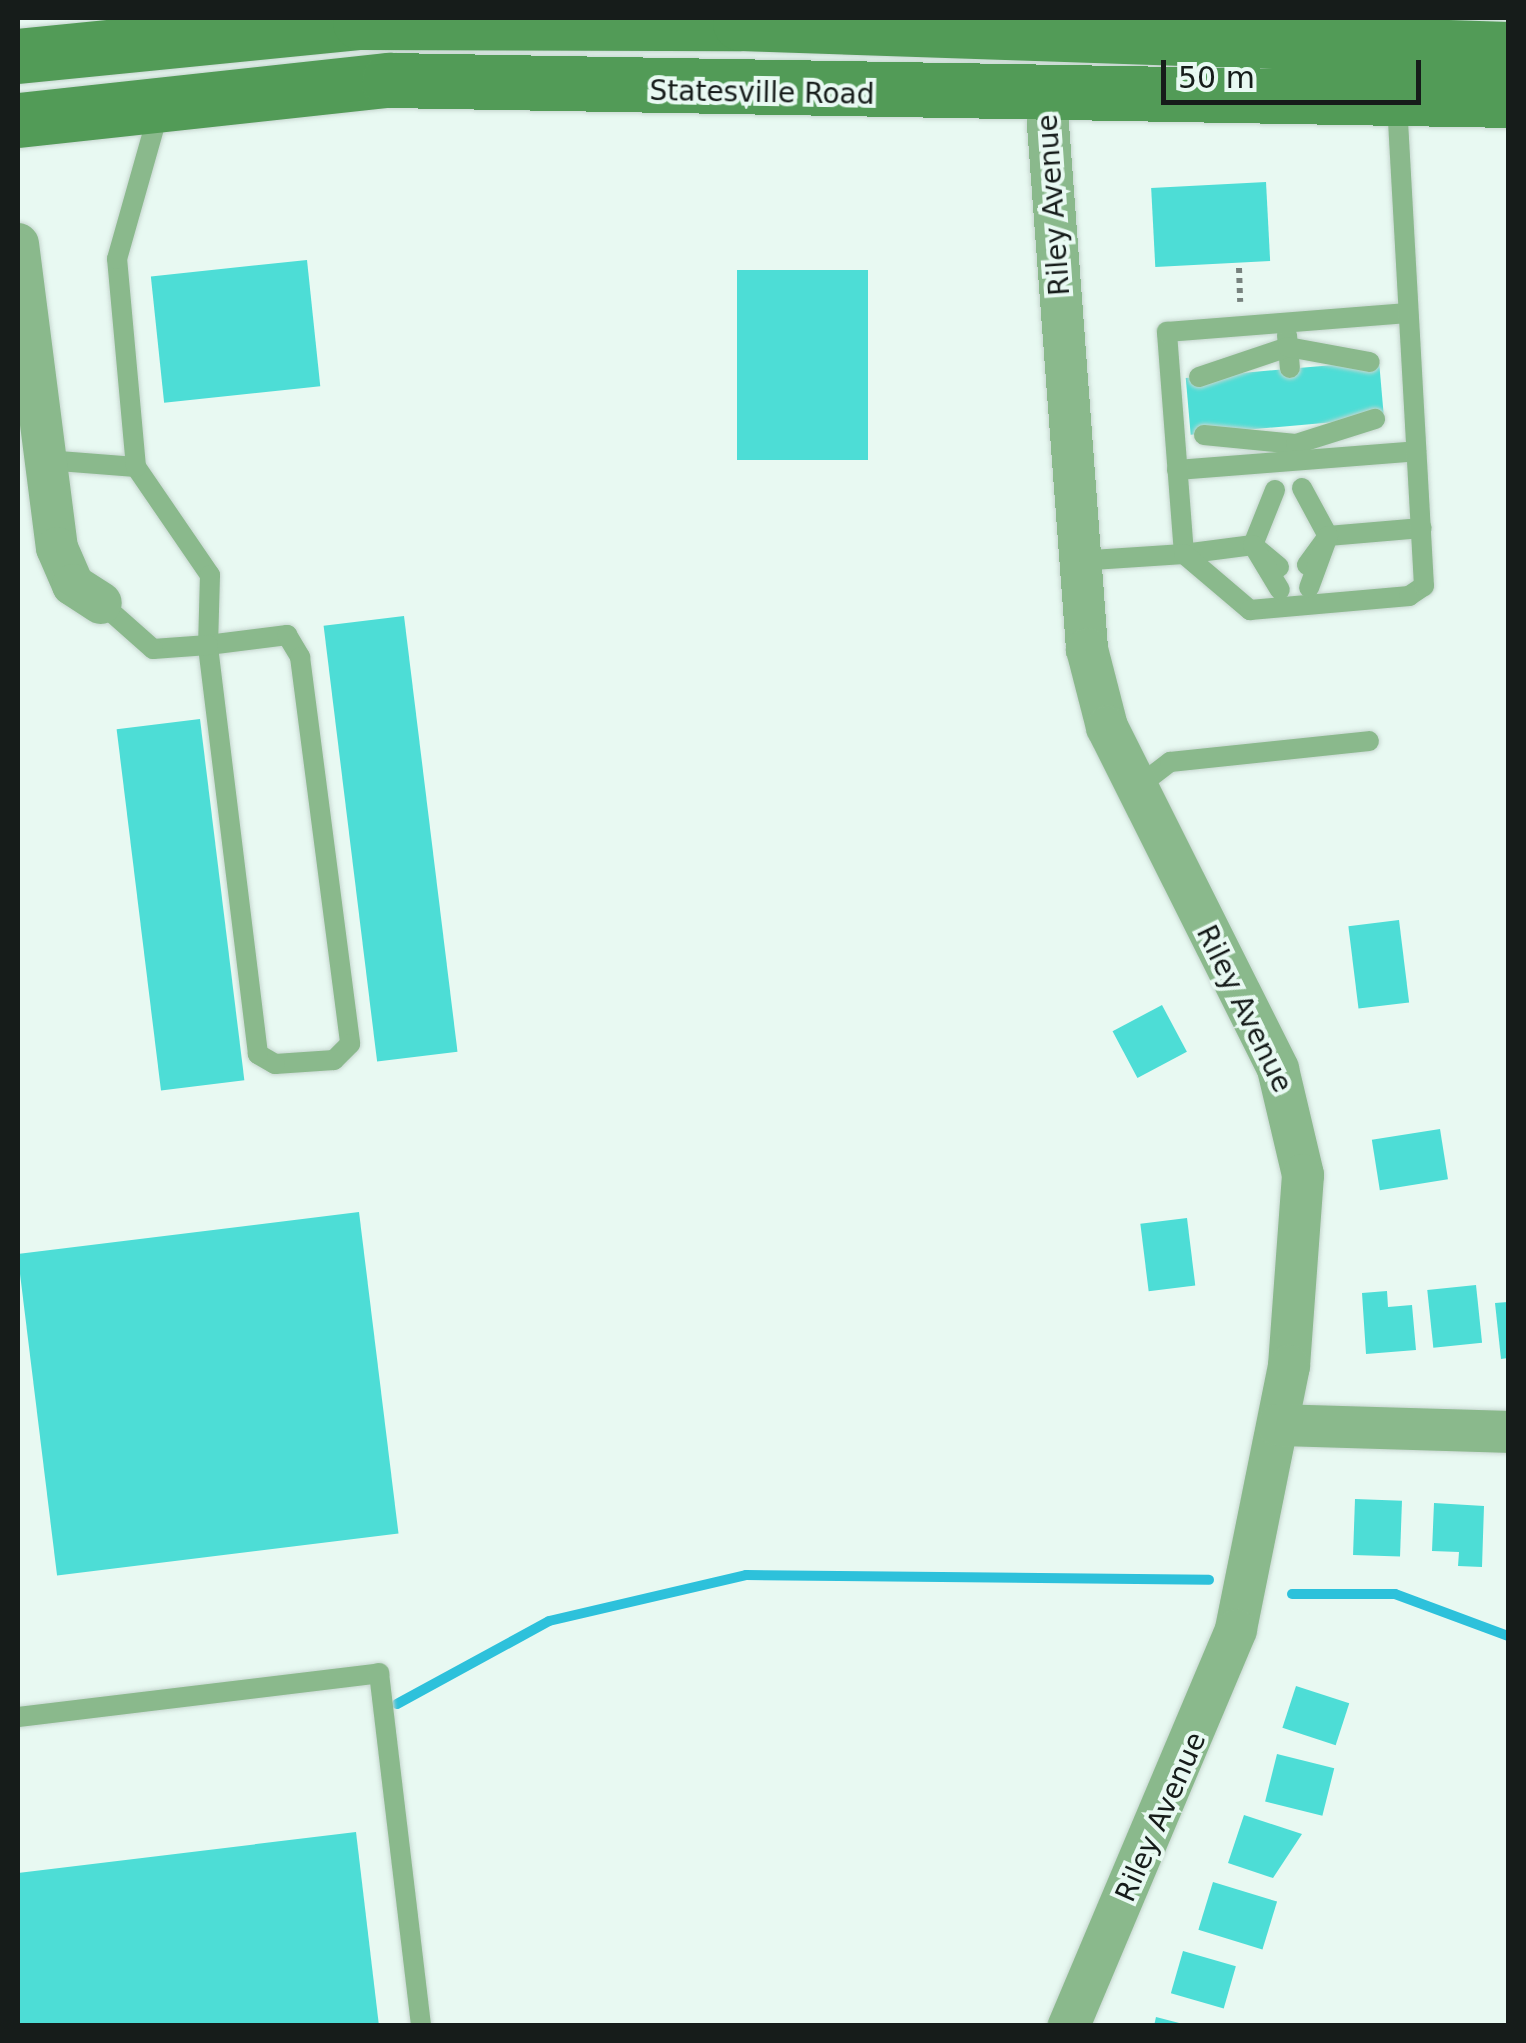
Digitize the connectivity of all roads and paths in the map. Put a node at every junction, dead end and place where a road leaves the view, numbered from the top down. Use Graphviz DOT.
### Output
graph roads {
  1 [pos="527,20"];
  2 [pos="740,20"];
  3 [pos="1044,26"];
  4 [pos="1335,32"];
  5 [pos="1508,48"];
  6 [pos="18,56"];
  7 [pos="1046,98"];
  8 [pos="162,100"];
  9 [pos="1508,100"];
  10 [pos="1397,103"];
  11 [pos="18,120"];
  12 [pos="18,244"];
  13 [pos="1407,313"];
  14 [pos="1286,323"];
  15 [pos="1289,358"];
  16 [pos="1370,362"];
  17 [pos="1340,364"];
  18 [pos="1242,373"];
  19 [pos="1199,378"];
  20 [pos="1375,419"];
  21 [pos="1345,422"];
  22 [pos="1246,431"];
  23 [pos="1204,435"];
  24 [pos="1297,443"];
  25 [pos="1416,452"];
  26 [pos="46,460"];
  27 [pos="136,467"];
  28 [pos="1177,470"];
  29 [pos="1302,497"];
  30 [pos="1275,499"];
  31 [pos="1422,528"];
  32 [pos="1305,536"];
  33 [pos="1328,536"];
  34 [pos="1278,539"];
  35 [pos="1253,546"];
  36 [pos="1184,554"];
  37 [pos="1077,561"];
  38 [pos="1307,566"];
  39 [pos="1279,568"];
  40 [pos="1309,588"];
  41 [pos="1280,590"];
  42 [pos="100,603"];
  43 [pos="208,644"];
  44 [pos="1369,740"];
  45 [pos="1136,788"];
  46 [pos="1278,1425"];
  47 [pos="1508,1432"];
  48 [pos="18,1718"];
  49 [pos="421,2026"];
  50 [pos="1070,2026"];
  1 -- 2 [label="main road"];
  1 -- 6 [label="main road"];
  2 -- 3 [label="main road"];
  3 -- 4 [label="main road"];
  3 -- 7 [label="main road"];
  4 -- 5 [label="main road"];
  7 -- 8 [label="main road, Statesville Road"];
  7 -- 10 [label="main road, Statesville Road"];
  7 -- 37 [label="street, Riley Avenue"];
  8 -- 11 [label="main road, Statesville Road"];
  8 -- 27 [label="lane"];
  9 -- 10 [label="main road, Statesville Road"];
  10 -- 13 [label="lane"];
  12 -- 26 [label="street"];
  13 -- 14 [label="lane"];
  13 -- 25 [label="lane"];
  14 -- 15 [label="lane"];
  14 -- 28 [label="lane"];
  15 -- 16 [label="lane"];
  15 -- 17 [label="lane"];
  15 -- 18 [label="lane"];
  15 -- 19 [label="lane"];
  20 -- 24 [label="lane"];
  21 -- 24 [label="lane"];
  22 -- 24 [label="lane"];
  23 -- 24 [label="lane"];
  24 -- 25 [label="lane"];
  24 -- 28 [label="lane"];
  25 -- 31 [label="lane"];
  26 -- 27 [label="lane"];
  26 -- 42 [label="street"];
  27 -- 43 [label="lane"];
  28 -- 36 [label="lane"];
  29 -- 33 [label="lane"];
  30 -- 35 [label="lane"];
  31 -- 33 [label="lane"];
  31 -- 36 [label="lane"];
  32 -- 33 [label="lane"];
  33 -- 38 [label="lane"];
  33 -- 40 [label="lane"];
  34 -- 35 [label="lane"];
  35 -- 36 [label="lane"];
  35 -- 39 [label="lane"];
  35 -- 41 [label="lane"];
  36 -- 37 [label="lane"];
  37 -- 45 [label="street, Riley Avenue"];
  42 -- 43 [label="lane"];
  43 -- 43 [label="lane"];
  44 -- 45 [label="lane"];
  45 -- 46 [label="street, Riley Avenue"];
  46 -- 47 [label="street"];
  46 -- 50 [label="street, Riley Avenue"];
  48 -- 49 [label="lane"];
}
